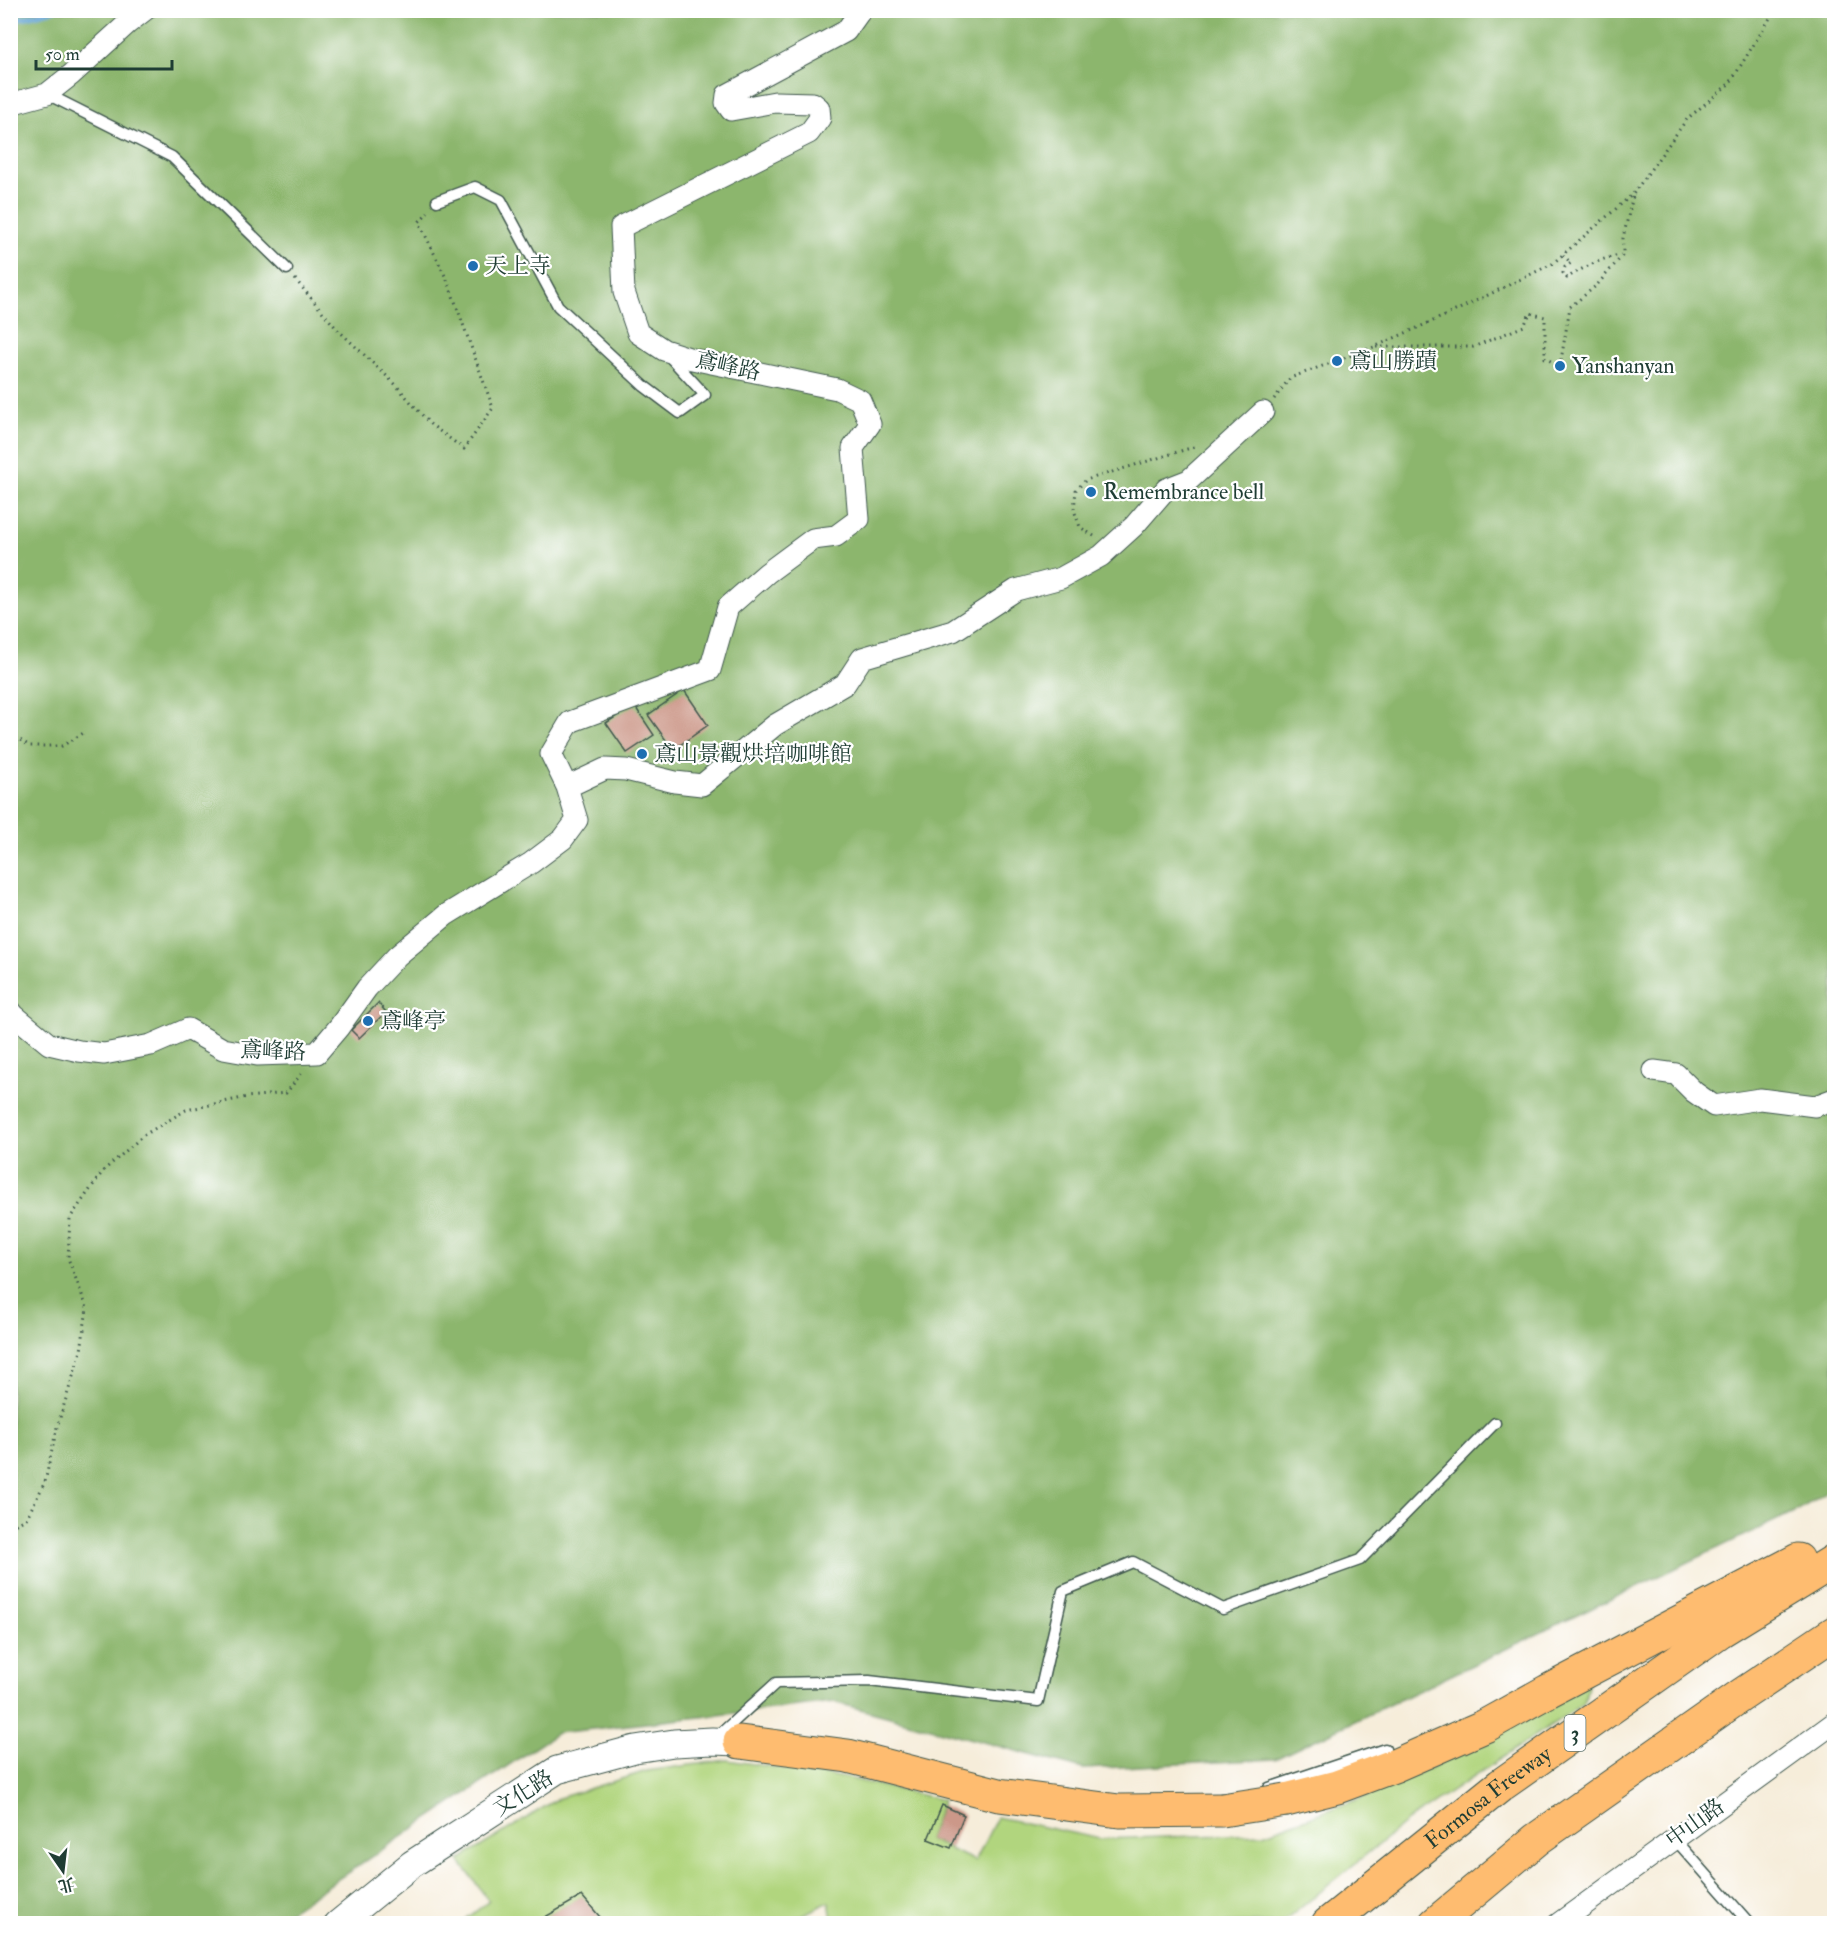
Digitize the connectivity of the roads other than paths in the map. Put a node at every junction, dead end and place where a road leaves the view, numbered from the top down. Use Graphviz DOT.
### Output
graph roads {
  1 [pos="146,10"];
  2 [pos="861,10"];
  3 [pos="47,94"];
  4 [pos="10,104"];
  5 [pos="437,201"];
  6 [pos="286,269"];
  7 [pos="664,350"];
  8 [pos="1263,412"];
  9 [pos="567,787"];
  10 [pos="10,1010"];
  11 [pos="1654,1071"];
  12 [pos="1834,1099"];
  13 [pos="1495,1423"];
  14 [pos="1834,1542"];
  15 [pos="1834,1561"];
  16 [pos="1834,1634"];
  17 [pos="1834,1724"];
  18 [pos="736,1739"];
  19 [pos="1385,1749"];
  20 [pos="797,1761"];
  21 [pos="1273,1796"];
  22 [pos="1674,1838"];
  23 [pos="338,1923"];
  24 [pos="1328,1923"];
  25 [pos="1435,1923"];
  26 [pos="1558,1923"];
  27 [pos="1750,1923"];
  1 -- 3 [label="street"];
  2 -- 7 [label="street, 鳶峰路"];
  3 -- 4 [label="street"];
  3 -- 6 [label="lane"];
  5 -- 7 [label="lane"];
  7 -- 9 [label="street, 鳶峰路"];
  8 -- 9 [label="street"];
  9 -- 10 [label="street, 鳶峰路"];
  11 -- 12 [label="street"];
  13 -- 18 [label="lane"];
  14 -- 21 [label="highway"];
  15 -- 24 [label="highway, Formosa Freeway / 3"];
  16 -- 25 [label="highway"];
  17 -- 22 [label="street, 中山路"];
  18 -- 20 [label="lane"];
  18 -- 21 [label="highway, bridge"];
  18 -- 23 [label="street, 文化路"];
  19 -- 21 [label="lane"];
  22 -- 26 [label="street, 中山路"];
  22 -- 27 [label="lane"];
}
